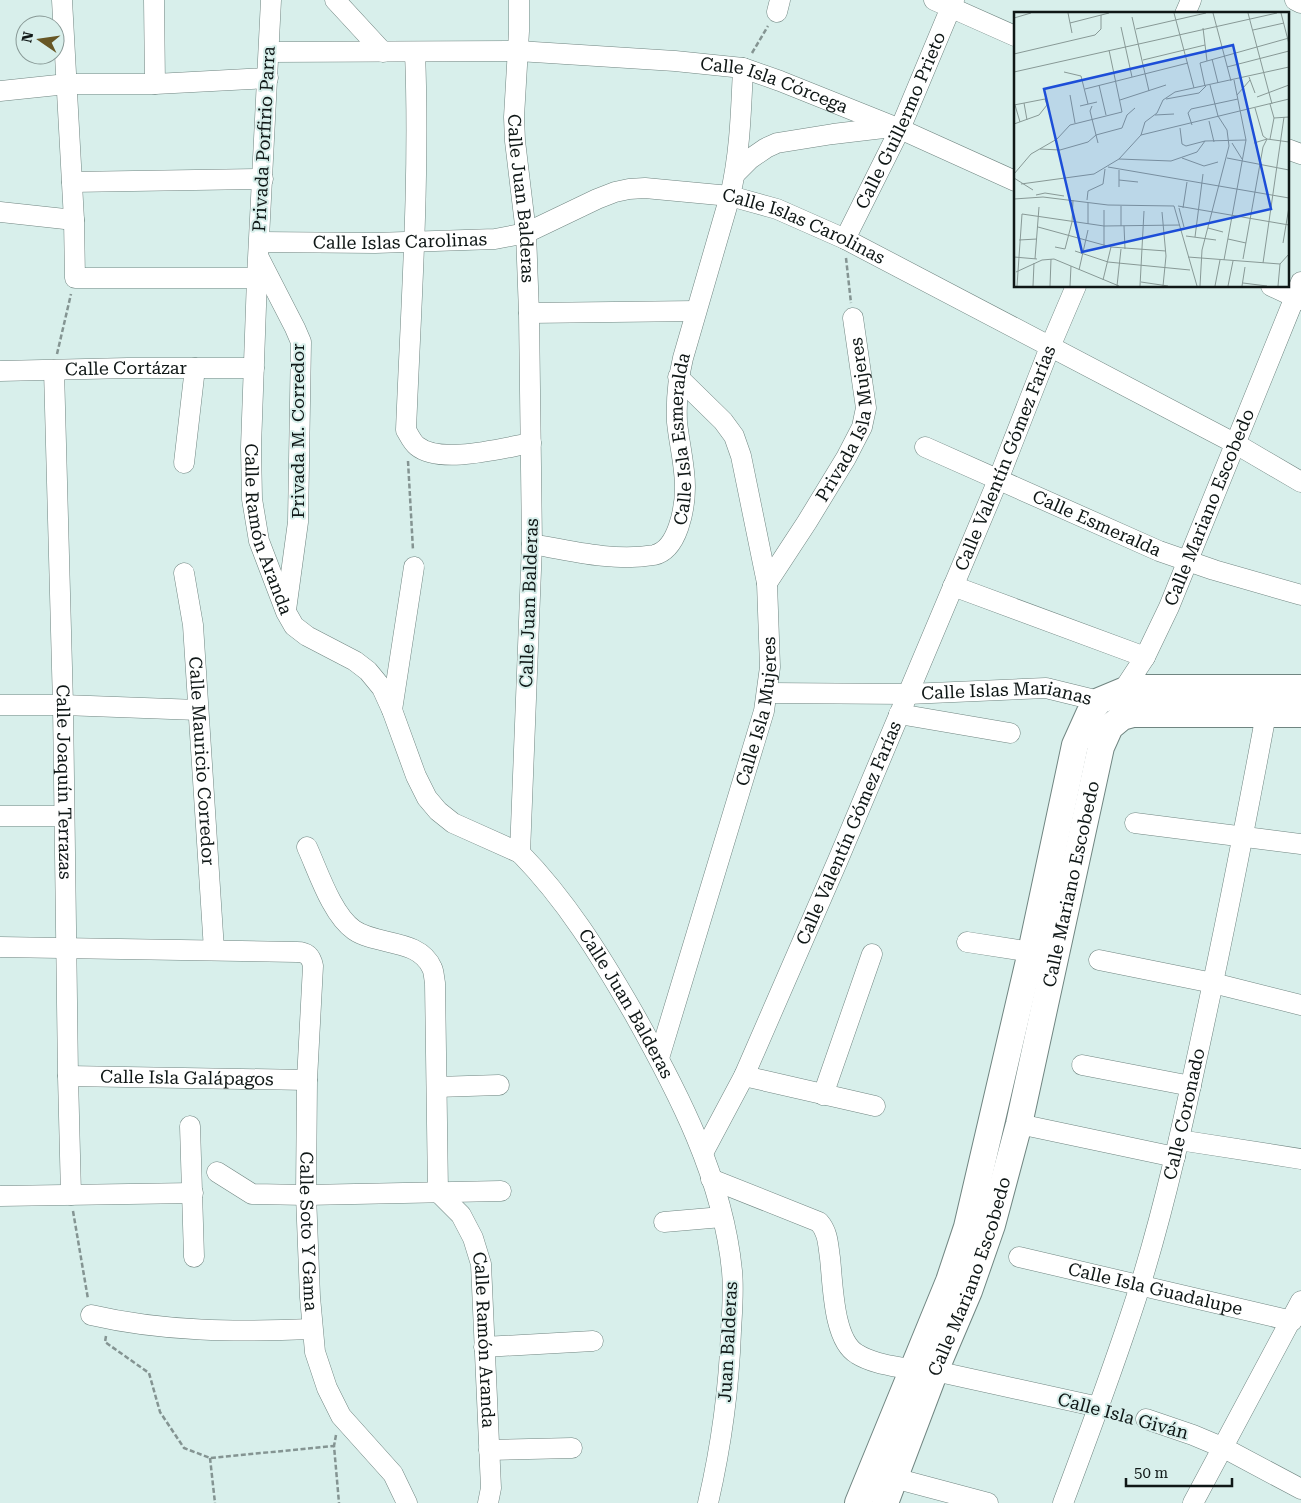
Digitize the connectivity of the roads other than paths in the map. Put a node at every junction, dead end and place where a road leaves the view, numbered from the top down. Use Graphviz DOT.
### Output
graph roads {
  1 [pos="62,0"];
  2 [pos="154,0"];
  3 [pos="271,0"];
  4 [pos="335,0"];
  5 [pos="519,0"];
  6 [pos="1191,0"];
  7 [pos="1295,0"];
  8 [pos="946,2"];
  9 [pos="1301,3"];
  10 [pos="1186,12"];
  11 [pos="1014,36"];
  12 [pos="518,51"];
  13 [pos="269,52"];
  14 [pos="383,52"];
  15 [pos="415,52"];
  16 [pos="743,68"];
  17 [pos="268,78"];
  18 [pos="67,84"];
  19 [pos="155,84"];
  20 [pos="0,91"];
  21 [pos="897,128"];
  22 [pos="741,132"];
  23 [pos="766,148"];
  24 [pos="1288,149"];
  25 [pos="1301,154"];
  26 [pos="736,173"];
  27 [pos="263,179"];
  28 [pos="1014,181"];
  29 [pos="72,182"];
  30 [pos="730,196"];
  31 [pos="0,212"];
  32 [pos="74,220"];
  33 [pos="526,233"];
  34 [pos="845,239"];
  35 [pos="413,242"];
  36 [pos="259,250"];
  37 [pos="257,278"];
  38 [pos="1075,288"];
  39 [pos="1279,288"];
  40 [pos="1299,293"];
  41 [pos="696,311"];
  42 [pos="529,313"];
  43 [pos="853,318"];
  44 [pos="1050,347"];
  45 [pos="196,368"];
  46 [pos="254,368"];
  47 [pos="54,370"];
  48 [pos="0,371"];
  49 [pos="678,377"];
  50 [pos="531,443"];
  51 [pos="1236,444"];
  52 [pos="925,447"];
  53 [pos="184,463"];
  54 [pos="998,480"];
  55 [pos="1301,482"];
  56 [pos="532,544"];
  57 [pos="1188,562"];
  58 [pos="414,567"];
  59 [pos="184,573"];
  60 [pos="767,582"];
  61 [pos="953,586"];
  62 [pos="1301,595"];
  63 [pos="286,612"];
  64 [pos="1145,657"];
  65 [pos="1301,688"];
  66 [pos="768,692"];
  67 [pos="908,694"];
  68 [pos="1111,696"];
  69 [pos="0,705"];
  70 [pos="63,705"];
  71 [pos="198,710"];
  72 [pos="392,710"];
  73 [pos="899,714"];
  74 [pos="1266,714"];
  75 [pos="1301,714"];
  76 [pos="1110,727"];
  77 [pos="1010,733"];
  78 [pos="0,816"];
  79 [pos="64,816"];
  80 [pos="1135,823"];
  81 [pos="1243,836"];
  82 [pos="1301,844"];
  83 [pos="307,847"];
  84 [pos="520,853"];
  85 [pos="967,942"];
  86 [pos="0,947"];
  87 [pos="66,947"];
  88 [pos="214,950"];
  89 [pos="1031,952"];
  90 [pos="872,954"];
  91 [pos="1099,960"];
  92 [pos="1213,983"];
  93 [pos="1301,1005"];
  94 [pos="659,1058"];
  95 [pos="1082,1065"];
  96 [pos="68,1076"];
  97 [pos="744,1076"];
  98 [pos="307,1080"];
  99 [pos="499,1085"];
  100 [pos="437,1086"];
  101 [pos="1191,1086"];
  102 [pos="823,1094"];
  103 [pos="874,1106"];
  104 [pos="1019,1124"];
  105 [pos="190,1126"];
  106 [pos="1177,1148"];
  107 [pos="703,1153"];
  108 [pos="1301,1159"];
  109 [pos="217,1172"];
  110 [pos="712,1179"];
  111 [pos="501,1191"];
  112 [pos="438,1192"];
  113 [pos="193,1193"];
  114 [pos="71,1195"];
  115 [pos="0,1196"];
  116 [pos="306,1196"];
  117 [pos="722,1217"];
  118 [pos="664,1222"];
  119 [pos="194,1257"];
  120 [pos="1019,1257"];
  121 [pos="1140,1286"];
  122 [pos="1301,1301"];
  123 [pos="99,1317"];
  124 [pos="1292,1321"];
  125 [pos="312,1329"];
  126 [pos="593,1342"];
  127 [pos="484,1347"];
  128 [pos="924,1371"];
  129 [pos="1099,1407"];
  130 [pos="1146,1419"];
  131 [pos="572,1448"];
  132 [pos="1224,1448"];
  133 [pos="489,1450"];
  134 [pos="894,1478"];
  135 [pos="1301,1489"];
  136 [pos="407,1503"];
  137 [pos="488,1503"];
  138 [pos="708,1503"];
  139 [pos="858,1503"];
  140 [pos="885,1503"];
  141 [pos="988,1503"];
  142 [pos="1063,1503"];
  143 [pos="1193,1503"];
  1 -- 18 [label="street"];
  2 -- 19 [label="street"];
  3 -- 13 [label="street, Privada Porfirio Parra"];
  4 -- 14 [label="street"];
  5 -- 12 [label="street, Calle Juan Balderas"];
  6 -- 10 [label="street"];
  7 -- 9 [label="street"];
  8 -- 11 [label="street"];
  8 -- 21 [label="street, Calle Guillermo Prieto"];
  12 -- 15 [label="street, Calle Isla Córcega"];
  12 -- 16 [label="street, Calle Isla Córcega"];
  12 -- 33 [label="street, Calle Juan Balderas"];
  13 -- 14 [label="street, Calle Isla Córcega"];
  13 -- 17 [label="street, Privada Porfirio Parra"];
  14 -- 15 [label="street, Calle Isla Córcega"];
  15 -- 35 [label="street"];
  16 -- 21 [label="street, Calle Isla Córcega"];
  16 -- 22 [label="street, Calle Isla Esmeralda"];
  17 -- 19 [label="street"];
  17 -- 27 [label="street, Privada Porfirio Parra"];
  18 -- 19 [label="street"];
  18 -- 20 [label="street"];
  18 -- 29 [label="street"];
  21 -- 23 [label="street"];
  21 -- 28 [label="street, Calle Isla Córcega"];
  21 -- 34 [label="street, Calle Guillermo Prieto"];
  22 -- 23 [label="street"];
  22 -- 26 [label="street, Calle Isla Esmeralda"];
  23 -- 26 [label="street"];
  24 -- 25 [label="street"];
  26 -- 30 [label="street, Calle Isla Esmeralda"];
  27 -- 29 [label="street"];
  27 -- 36 [label="street, Privada Porfirio Parra"];
  29 -- 32 [label="street"];
  30 -- 33 [label="street, Calle Islas Carolinas"];
  30 -- 34 [label="street, Calle Islas Carolinas"];
  30 -- 41 [label="street, Calle Isla Esmeralda"];
  31 -- 32 [label="street"];
  32 -- 37 [label="street"];
  33 -- 35 [label="street, Calle Islas Carolinas"];
  33 -- 42 [label="street, Calle Juan Balderas"];
  34 -- 44 [label="street, Calle Islas Carolinas"];
  35 -- 36 [label="street, Calle Islas Carolinas"];
  35 -- 50 [label="street"];
  36 -- 37 [label="street, Privada Porfirio Parra"];
  36 -- 63 [label="street, Privada M. Corredor"];
  37 -- 46 [label="street, Calle Ramón Aranda"];
  38 -- 44 [label="street, Calle Valentín Gómez Farías"];
  39 -- 40 [label="street"];
  40 -- 51 [label="street, Calle Mariano Escobedo"];
  41 -- 42 [label="street"];
  41 -- 49 [label="street, Calle Isla Esmeralda"];
  42 -- 50 [label="street, Calle Juan Balderas"];
  43 -- 60 [label="street, Privada Isla Mujeres"];
  44 -- 51 [label="street, Calle Islas Carolinas"];
  44 -- 54 [label="street, Calle Valentín Gómez Farías"];
  45 -- 46 [label="street, Calle Cortázar"];
  45 -- 47 [label="street, Calle Cortázar"];
  45 -- 53 [label="street"];
  46 -- 63 [label="street, Calle Ramón Aranda"];
  47 -- 48 [label="street, Calle Cortázar"];
  47 -- 70 [label="street, Calle Joaquín Terrazas"];
  49 -- 56 [label="street, Calle Isla Esmeralda"];
  49 -- 60 [label="street, Calle Isla Mujeres"];
  50 -- 56 [label="street, Calle Juan Balderas"];
  51 -- 55 [label="street, Calle Islas Carolinas"];
  51 -- 57 [label="street, Calle Mariano Escobedo"];
  52 -- 54 [label="street, Calle Esmeralda"];
  54 -- 57 [label="street, Calle Esmeralda"];
  54 -- 61 [label="street, Calle Valentín Gómez Farías"];
  56 -- 84 [label="street, Calle Juan Balderas"];
  57 -- 62 [label="street, Calle Esmeralda"];
  57 -- 64 [label="street, Calle Mariano Escobedo"];
  58 -- 72 [label="street"];
  59 -- 71 [label="street, Calle Mauricio Corredor"];
  60 -- 66 [label="street, Calle Isla Mujeres"];
  61 -- 64 [label="street"];
  61 -- 67 [label="street, Calle Valentín Gómez Farías"];
  63 -- 72 [label="street, Calle Ramón Aranda"];
  64 -- 68 [label="street, Calle Mariano Escobedo"];
  65 -- 68 [label="main road, Calle Islas Marianas"];
  66 -- 67 [label="street, Calle Islas Marianas"];
  66 -- 94 [label="street, Calle Isla Mujeres"];
  67 -- 68 [label="street, Calle Islas Marianas"];
  67 -- 73 [label="street, Calle Valentín Gómez Farías"];
  68 -- 76 [label="street, Calle Mariano Escobedo"];
  68 -- 89 [label="main road, Calle Mariano Escobedo"];
  69 -- 70 [label="street"];
  70 -- 71 [label="street"];
  70 -- 79 [label="street, Calle Joaquín Terrazas"];
  71 -- 88 [label="street, Calle Mauricio Corredor"];
  72 -- 84 [label="street, Calle Ramón Aranda"];
  73 -- 77 [label="street"];
  73 -- 97 [label="street, Calle Valentín Gómez Farías"];
  74 -- 75 [label="main road, Calle Islas Marianas"];
  74 -- 76 [label="main road, Calle Islas Marianas"];
  74 -- 81 [label="street, Calle Coronado"];
  76 -- 104 [label="main road, Calle Mariano Escobedo"];
  78 -- 79 [label="street"];
  79 -- 87 [label="street, Calle Joaquín Terrazas"];
  80 -- 81 [label="street"];
  81 -- 82 [label="street"];
  81 -- 92 [label="street, Calle Coronado"];
  83 -- 100 [label="street"];
  84 -- 94 [label="street, Calle Juan Balderas"];
  85 -- 89 [label="street"];
  86 -- 87 [label="street"];
  87 -- 88 [label="street"];
  87 -- 96 [label="street, Calle Joaquín Terrazas"];
  88 -- 98 [label="street, Calle Soto Y Gama"];
  89 -- 128 [label="main road, Calle Mariano Escobedo"];
  90 -- 102 [label="street"];
  91 -- 92 [label="street"];
  92 -- 93 [label="street"];
  92 -- 101 [label="street, Calle Coronado"];
  94 -- 107 [label="street, Calle Juan Balderas"];
  95 -- 101 [label="street"];
  96 -- 98 [label="street, Calle Isla Galápagos"];
  96 -- 114 [label="street, Calle Joaquín Terrazas"];
  97 -- 102 [label="street"];
  97 -- 107 [label="street, Calle Valentín Gómez Farías"];
  98 -- 116 [label="street, Calle Soto Y Gama"];
  99 -- 100 [label="street"];
  100 -- 112 [label="street"];
  101 -- 106 [label="street, Calle Coronado"];
  102 -- 103 [label="street"];
  104 -- 106 [label="street"];
  104 -- 128 [label="main road, Calle Mariano Escobedo"];
  105 -- 113 [label="street"];
  106 -- 108 [label="street"];
  106 -- 121 [label="street, Calle Coronado"];
  107 -- 110 [label="street, Juan Balderas"];
  109 -- 116 [label="street"];
  110 -- 117 [label="street, Juan Balderas"];
  110 -- 128 [label="street, Calle Isla Giván"];
  111 -- 112 [label="street"];
  112 -- 116 [label="street"];
  112 -- 127 [label="street, Calle Ramón Aranda"];
  113 -- 114 [label="street"];
  113 -- 119 [label="street"];
  114 -- 115 [label="street"];
  116 -- 125 [label="street, Calle Soto Y Gama"];
  117 -- 118 [label="street"];
  117 -- 138 [label="street, Juan Balderas"];
  120 -- 121 [label="street, Calle Isla Guadalupe"];
  121 -- 124 [label="street, Calle Isla Guadalupe"];
  121 -- 129 [label="street, Calle Coronado"];
  122 -- 124 [label="street"];
  123 -- 125 [label="street"];
  124 -- 132 [label="street"];
  125 -- 136 [label="street, Calle Soto Y Gama"];
  126 -- 127 [label="street"];
  127 -- 133 [label="street, Calle Ramón Aranda"];
  128 -- 129 [label="street, Calle Isla Giván"];
  128 -- 134 [label="main road, Calle Mariano Escobedo"];
  128 -- 139 [label="main road, Calle Mariano Escobedo"];
  129 -- 142 [label="street, Calle Coronado"];
  130 -- 132 [label="street, Calle Isla Giván"];
  131 -- 133 [label="street"];
  132 -- 135 [label="street, Calle Isla Giván"];
  132 -- 143 [label="street"];
  133 -- 137 [label="street, Calle Ramón Aranda"];
  134 -- 140 [label="main road, Calle Mariano Escobedo"];
  134 -- 141 [label="street"];
}
